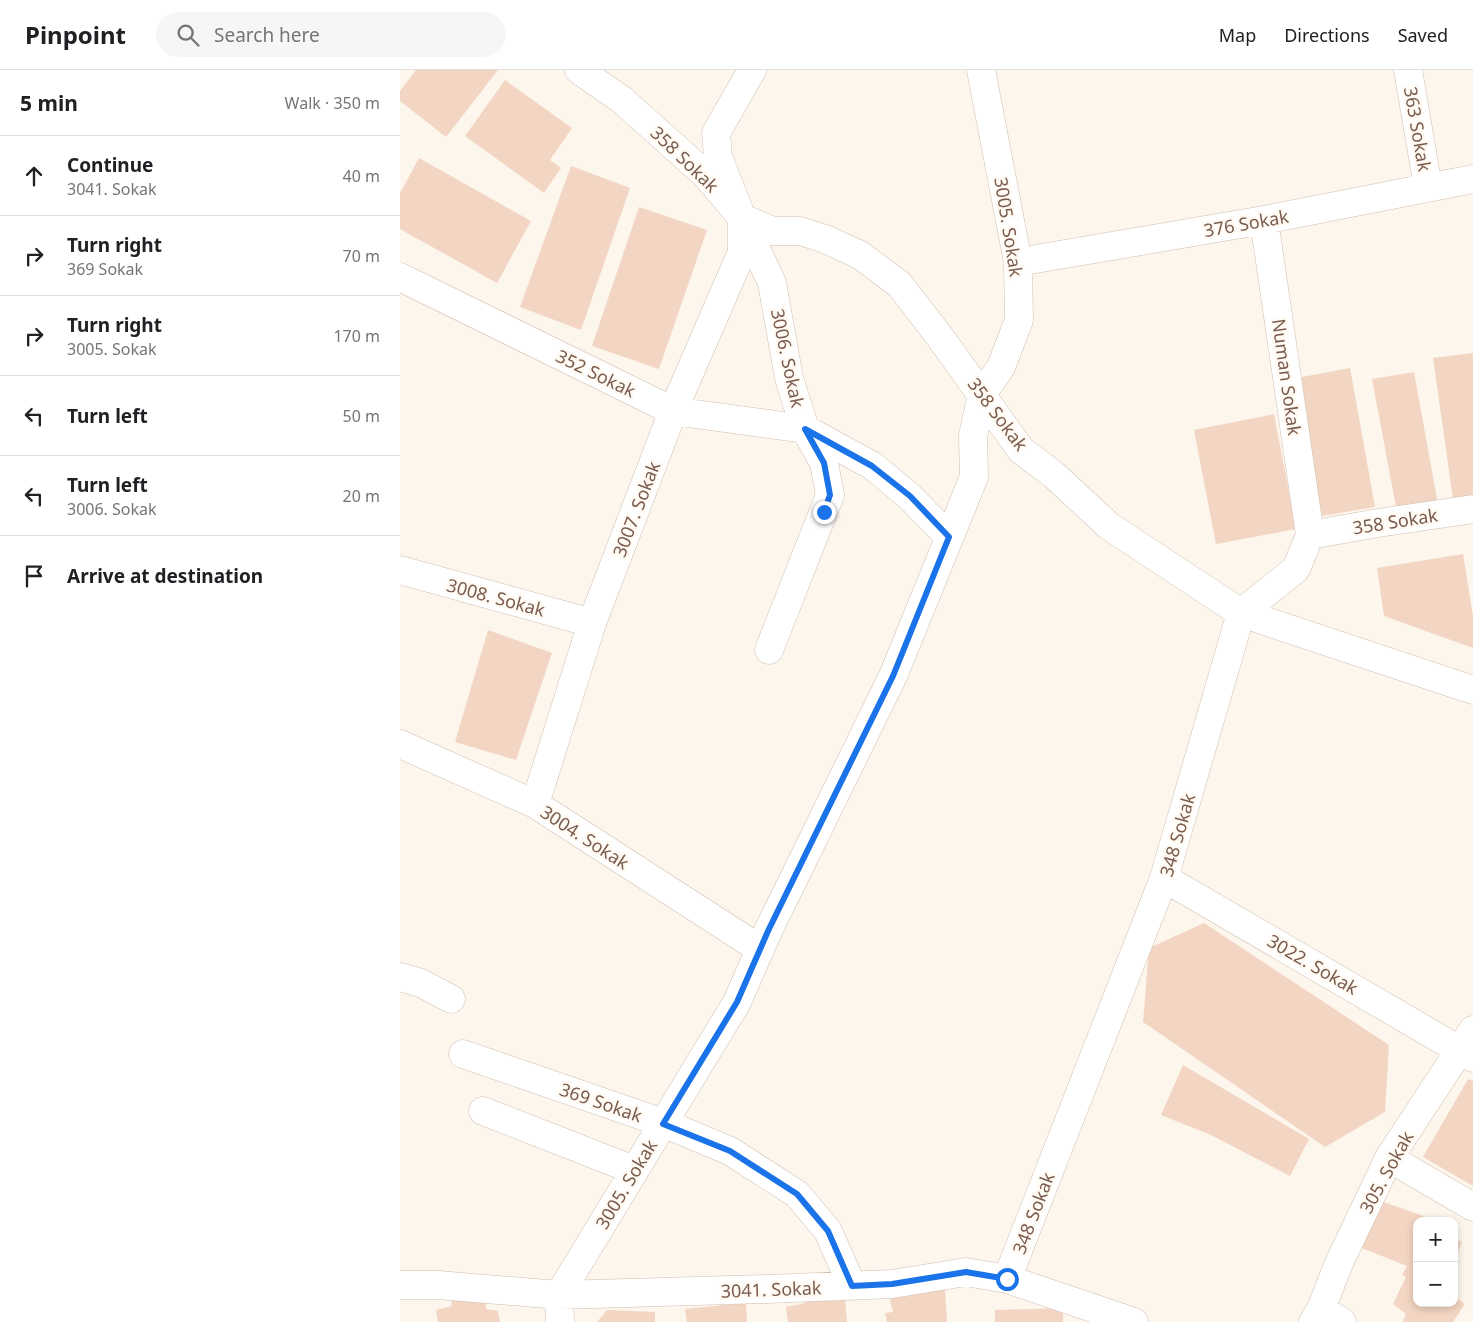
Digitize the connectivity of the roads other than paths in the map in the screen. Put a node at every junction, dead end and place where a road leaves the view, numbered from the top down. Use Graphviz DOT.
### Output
graph roads {
  1 [pos="579,70"];
  2 [pos="752,70"];
  3 [pos="980,70"];
  4 [pos="1408,70"];
  5 [pos="1473,179"];
  6 [pos="1428,187"];
  7 [pos="742,218"];
  8 [pos="1264,220"];
  9 [pos="1018,262"];
  10 [pos="400,277"];
  11 [pos="982,394"];
  12 [pos="673,411"];
  13 [pos="805,429"];
  14 [pos="1473,510"];
  15 [pos="1310,535"];
  16 [pos="949,537"];
  17 [pos="400,570"];
  18 [pos="1241,613"];
  19 [pos="592,623"];
  20 [pos="769,650"];
  21 [pos="1473,690"];
  22 [pos="400,744"];
  23 [pos="535,804"];
  24 [pos="1164,878"];
  25 [pos="760,949"];
  26 [pos="400,977"];
  27 [pos="451,999"];
  28 [pos="1469,1046"];
  29 [pos="463,1054"];
  30 [pos="483,1110"];
  31 [pos="663,1124"];
  32 [pos="1389,1158"];
  33 [pos="634,1170"];
  34 [pos="1473,1207"];
  35 [pos="1007,1279"];
  36 [pos="400,1285"];
  37 [pos="852,1286"];
  38 [pos="559,1295"];
  39 [pos="1325,1318"];
  40 [pos="560,1322"];
  41 [pos="1134,1322"];
  1 -- 7 [label="street, 358 Sokak"];
  2 -- 7 [label="street, 3006. Sokak"];
  3 -- 9 [label="street, 3005. Sokak"];
  4 -- 6 [label="street, 363 Sokak"];
  5 -- 6 [label="street, 376 Sokak"];
  6 -- 8 [label="street, 376 Sokak"];
  7 -- 11 [label="street, 358 Sokak"];
  7 -- 12 [label="street, 3007. Sokak"];
  7 -- 13 [label="street, 3006. Sokak"];
  8 -- 9 [label="street, 376 Sokak"];
  8 -- 15 [label="street, Numan Sokak"];
  9 -- 11 [label="street, 3005. Sokak"];
  10 -- 12 [label="street, 352 Sokak"];
  11 -- 16 [label="street, 3005. Sokak"];
  11 -- 18 [label="street, 358 Sokak"];
  12 -- 13 [label="street, 352 Sokak"];
  12 -- 19 [label="street, 3007. Sokak"];
  13 -- 16 [label="street"];
  13 -- 20 [label="street, 3006. Sokak"];
  14 -- 15 [label="street, 358 Sokak"];
  15 -- 18 [label="street"];
  16 -- 25 [label="street, 3005. Sokak"];
  17 -- 19 [label="street, 3008. Sokak"];
  18 -- 21 [label="street"];
  18 -- 24 [label="street, 348 Sokak"];
  19 -- 23 [label="street, 3007. Sokak"];
  22 -- 23 [label="street, 3004. Sokak"];
  23 -- 25 [label="street, 3004. Sokak"];
  24 -- 28 [label="street, 3022. Sokak"];
  24 -- 35 [label="street, 348 Sokak"];
  25 -- 31 [label="street, 3005. Sokak"];
  26 -- 27 [label="street"];
  28 -- 32 [label="street, 305. Sokak"];
  29 -- 31 [label="street, 369 Sokak"];
  30 -- 33 [label="street"];
  31 -- 33 [label="street, 3005. Sokak"];
  31 -- 37 [label="street, 369 Sokak"];
  32 -- 34 [label="street"];
  32 -- 39 [label="street, 305. Sokak"];
  33 -- 38 [label="street, 3005. Sokak"];
  35 -- 37 [label="street, 3041. Sokak"];
  35 -- 41 [label="street, 3041. Sokak"];
  36 -- 38 [label="street, 3041. Sokak"];
  37 -- 38 [label="street, 3041. Sokak"];
  38 -- 40 [label="street"];
}
